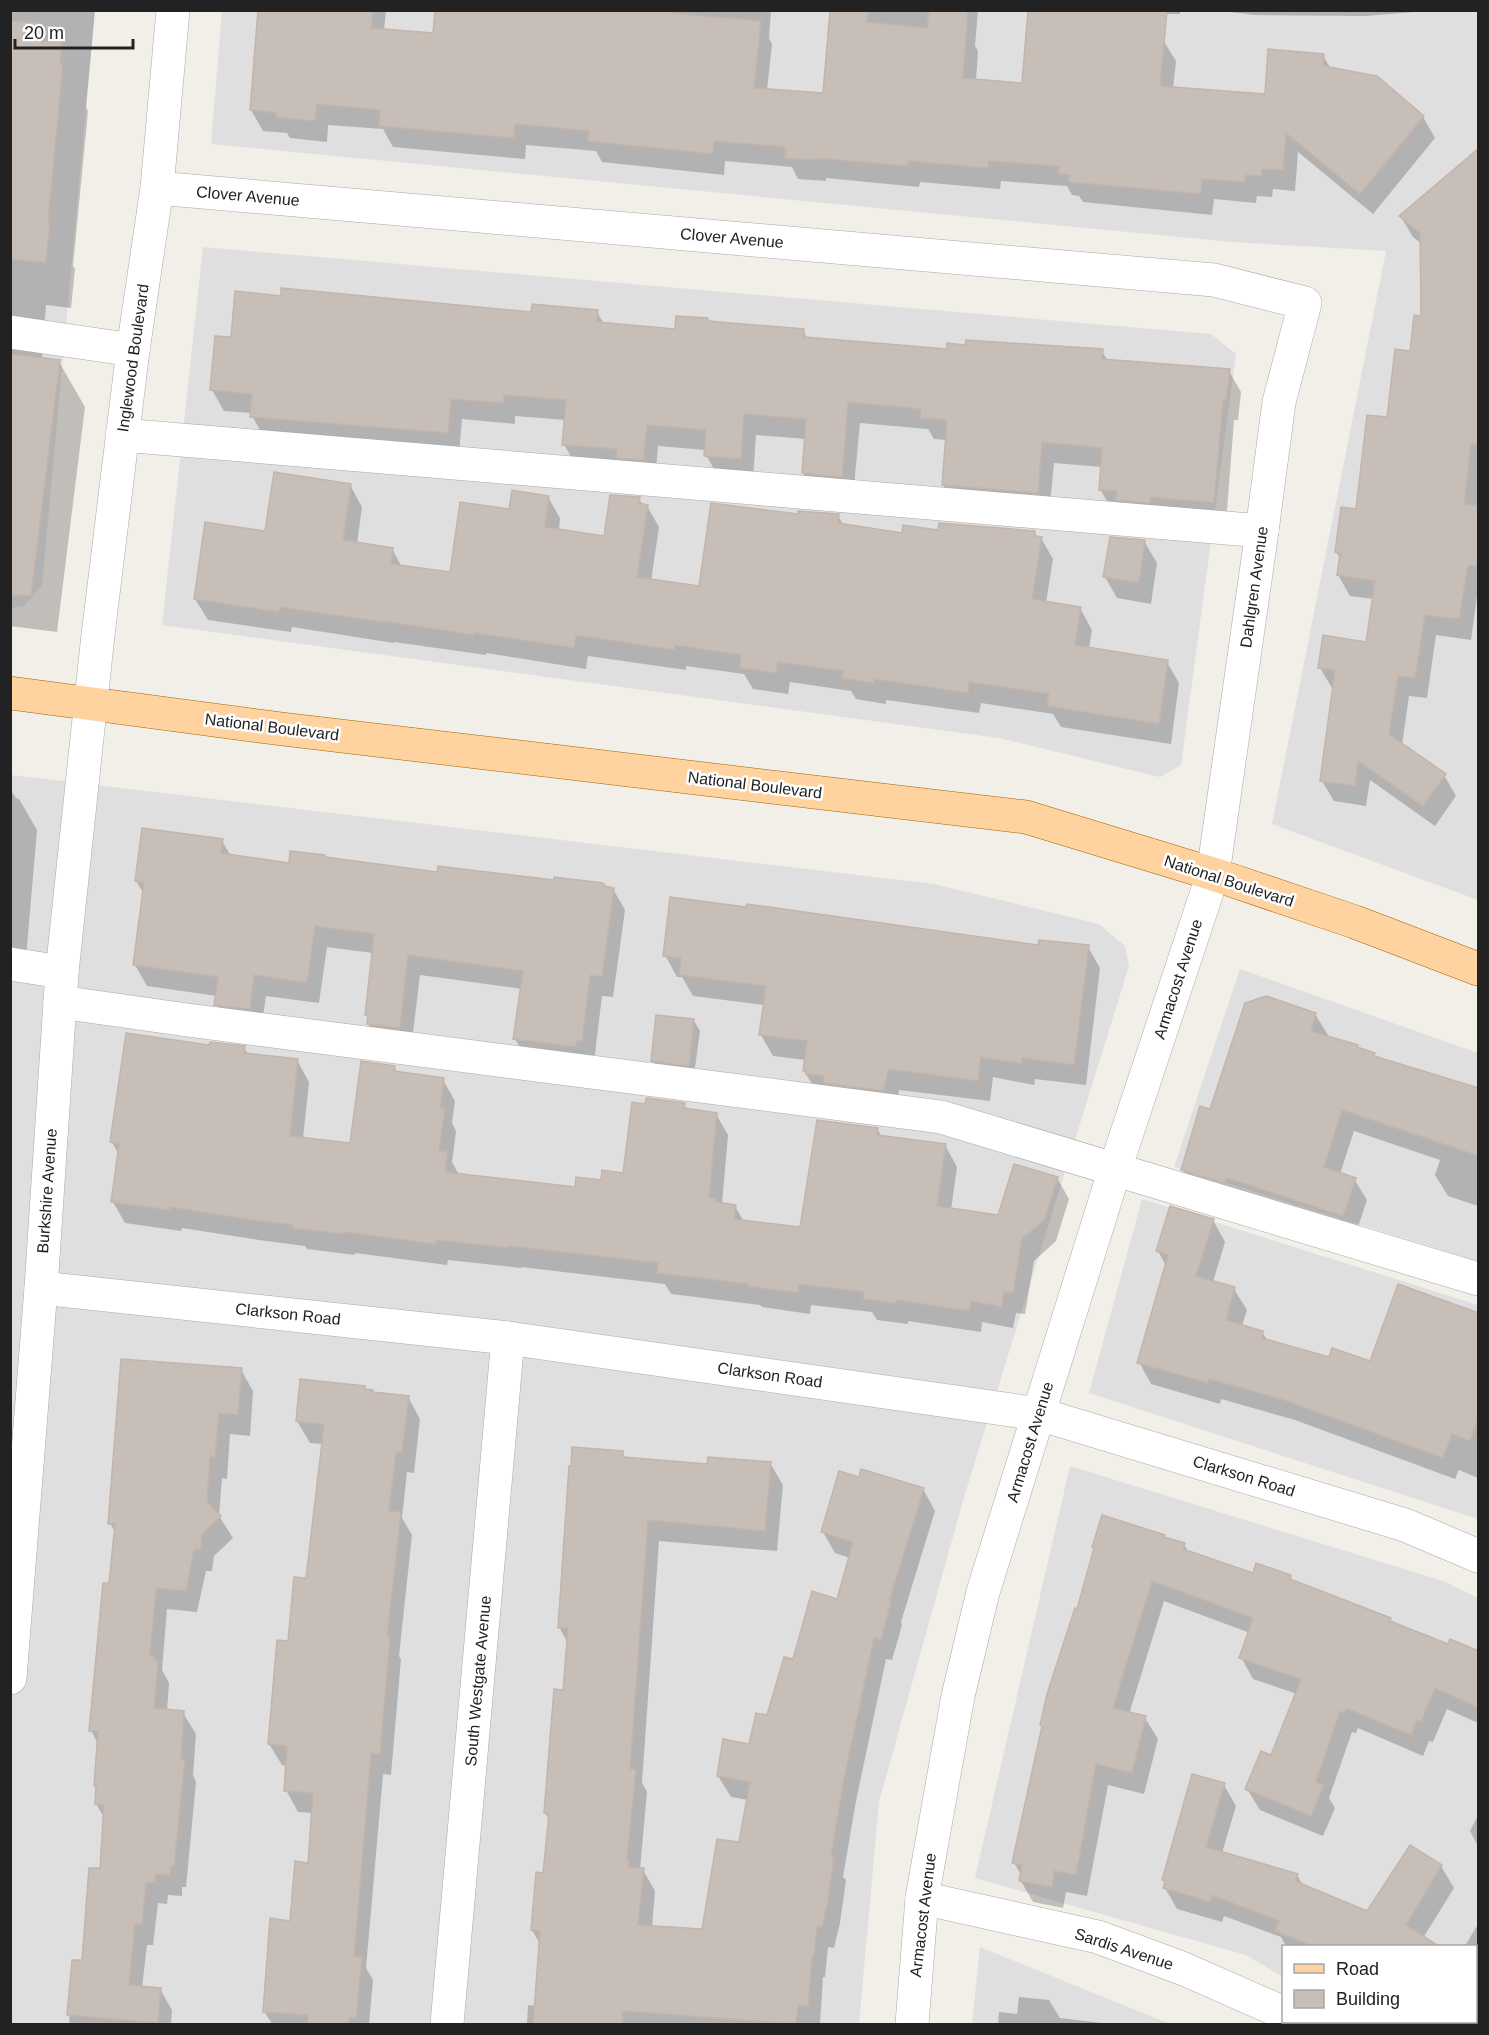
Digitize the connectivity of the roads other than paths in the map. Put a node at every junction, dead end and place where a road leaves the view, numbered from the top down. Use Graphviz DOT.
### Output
graph roads {
  1 [pos="173,10"];
  2 [pos="157,188"];
  3 [pos="1305,303"];
  4 [pos="10,332"];
  5 [pos="133,350"];
  6 [pos="122,435"];
  7 [pos="1262,531"];
  8 [pos="10,693"];
  9 [pos="90,705"];
  10 [pos="1213,874"];
  11 [pos="10,964"];
  12 [pos="1479,969"];
  13 [pos="61,987"];
  14 [pos="1115,1169"];
  15 [pos="1479,1279"];
  16 [pos="41,1288"];
  17 [pos="508,1338"];
  18 [pos="1039,1414"];
  19 [pos="1479,1556"];
  20 [pos="10,1678"];
  21 [pos="922,1898"];
  22 [pos="1282,2012"];
  23 [pos="447,2025"];
  24 [pos="912,2025"];
  1 -- 2 [label="street, Inglewood Boulevard"];
  2 -- 3 [label="street, Clover Avenue"];
  2 -- 5 [label="street, Inglewood Boulevard"];
  3 -- 7 [label="street, Dahlgren Avenue"];
  4 -- 5 [label="street"];
  5 -- 6 [label="street, Inglewood Boulevard"];
  6 -- 7 [label="street"];
  6 -- 9 [label="street, Inglewood Boulevard"];
  7 -- 10 [label="street, Dahlgren Avenue"];
  8 -- 9 [label="main road, National Boulevard"];
  9 -- 10 [label="main road, National Boulevard"];
  9 -- 13 [label="street, Burkshire Avenue"];
  10 -- 12 [label="main road, National Boulevard"];
  10 -- 14 [label="street, Armacost Avenue"];
  11 -- 13 [label="street"];
  13 -- 14 [label="street"];
  13 -- 16 [label="street, Burkshire Avenue"];
  14 -- 15 [label="street"];
  14 -- 18 [label="street, Armacost Avenue"];
  16 -- 17 [label="street, Clarkson Road"];
  16 -- 20 [label="street, Burkshire Avenue"];
  17 -- 18 [label="street, Clarkson Road"];
  17 -- 23 [label="street, South Westgate Avenue"];
  18 -- 19 [label="street, Clarkson Road"];
  18 -- 21 [label="street, Armacost Avenue"];
  21 -- 22 [label="street, Sardis Avenue"];
  21 -- 24 [label="street, Armacost Avenue"];
}
